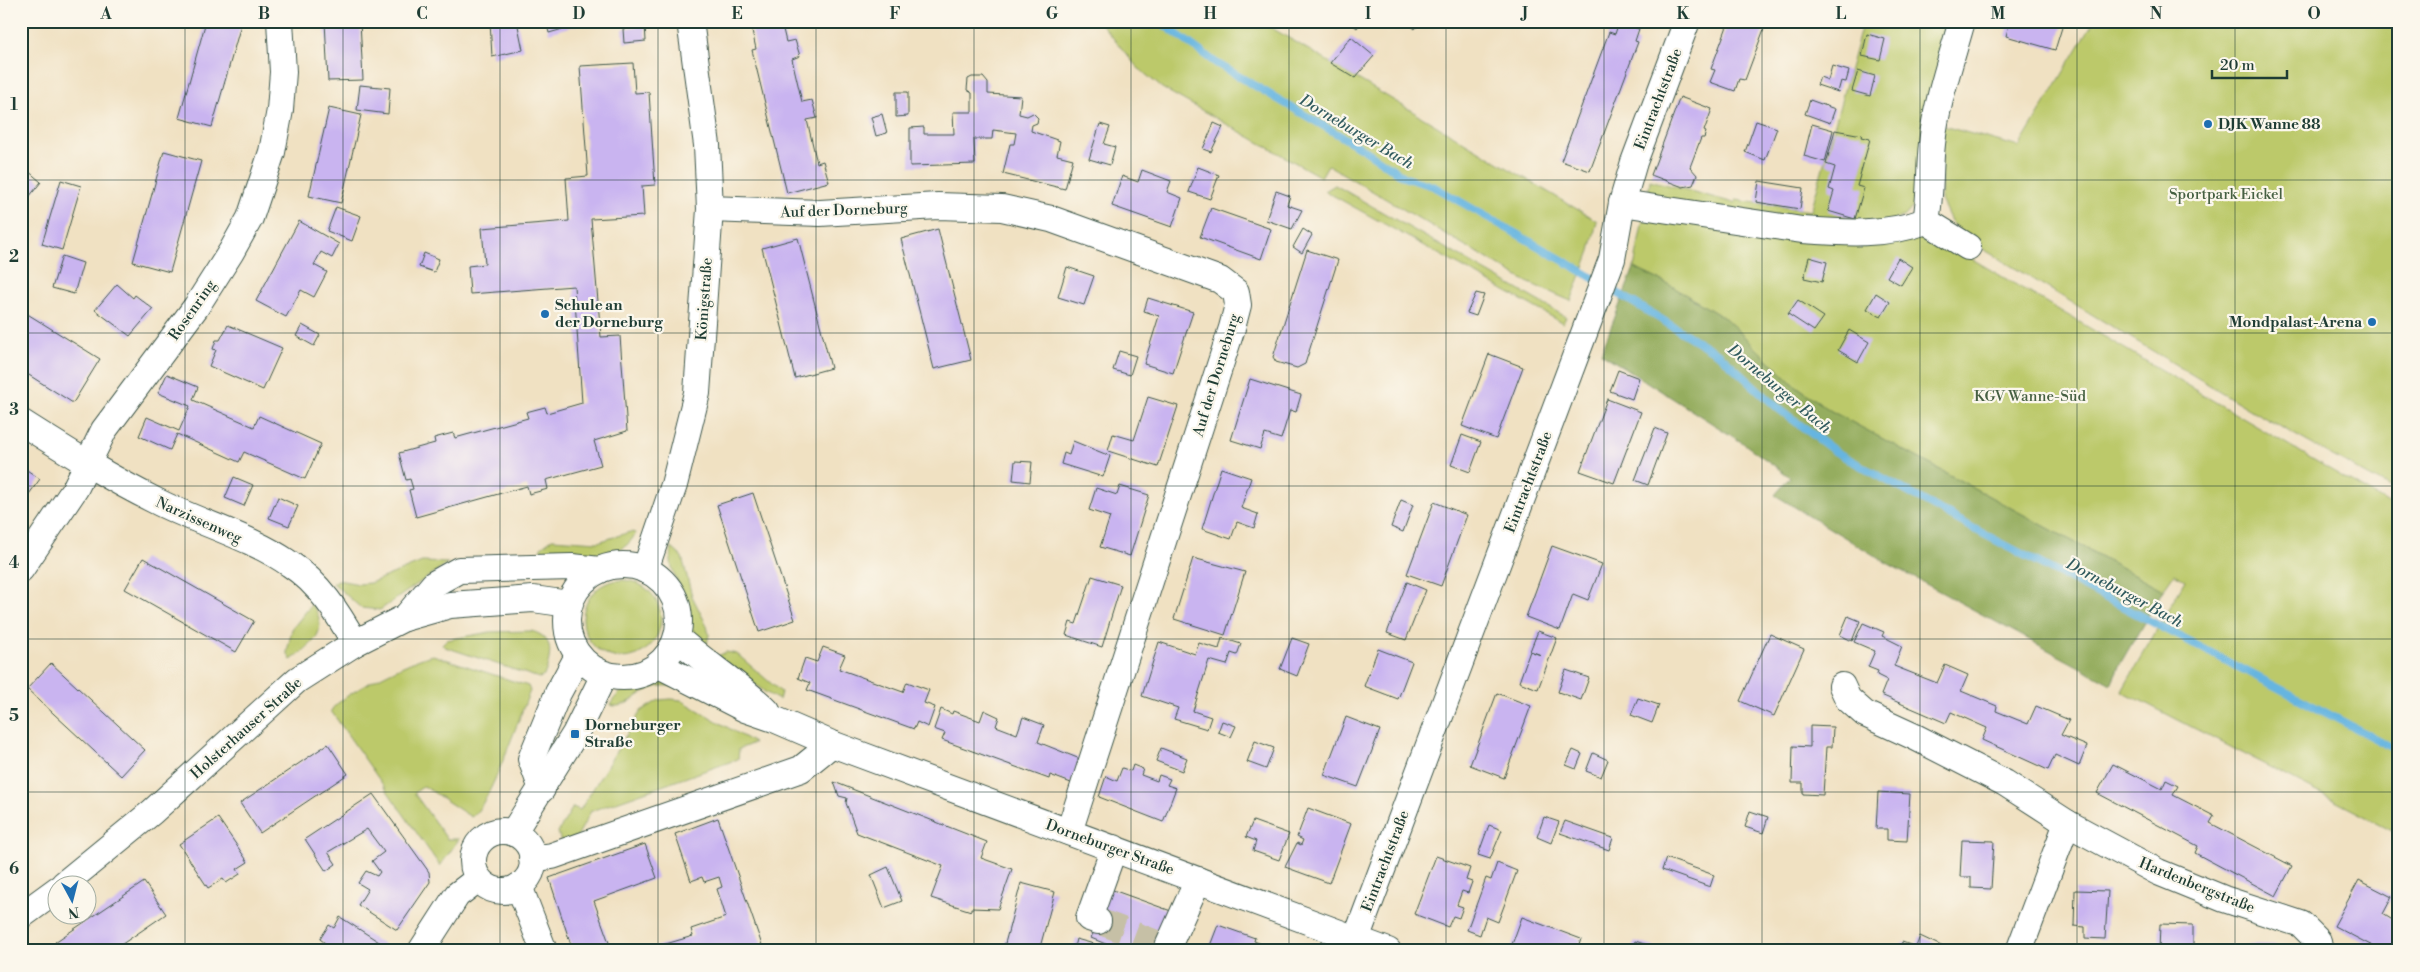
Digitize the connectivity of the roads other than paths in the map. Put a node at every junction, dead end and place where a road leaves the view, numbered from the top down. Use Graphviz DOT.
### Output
graph roads {
  1 [pos="280,21"];
  2 [pos="690,21"];
  3 [pos="1687,21"];
  4 [pos="1962,21"];
  5 [pos="1622,203"];
  6 [pos="710,209"];
  7 [pos="1926,221"];
  8 [pos="1968,247"];
  9 [pos="21,422"];
  10 [pos="86,464"];
  11 [pos="21,569"];
  12 [pos="600,570"];
  13 [pos="645,570"];
  14 [pos="568,604"];
  15 [pos="404,618"];
  16 [pos="677,638"];
  17 [pos="354,643"];
  18 [pos="578,656"];
  19 [pos="659,665"];
  20 [pos="604,675"];
  21 [pos="1842,686"];
  22 [pos="774,719"];
  23 [pos="832,744"];
  24 [pos="542,789"];
  25 [pos="2067,823"];
  26 [pos="1070,832"];
  27 [pos="513,833"];
  28 [pos="1114,848"];
  29 [pos="532,859"];
  30 [pos="76,874"];
  31 [pos="478,879"];
  32 [pos="1198,880"];
  33 [pos="519,886"];
  34 [pos="48,896"];
  35 [pos="21,916"];
  36 [pos="1098,921"];
  37 [pos="1356,938"];
  38 [pos="1164,947"];
  39 [pos="421,951"];
  40 [pos="544,951"];
  41 [pos="1388,951"];
  42 [pos="2019,951"];
  43 [pos="2320,951"];
  1 -- 10 [label="street, Rosenring"];
  2 -- 6 [label="street, Königstraße"];
  3 -- 5 [label="street, Eintrachtstraße"];
  4 -- 7 [label="street"];
  5 -- 7 [label="street"];
  5 -- 37 [label="street, Eintrachtstraße"];
  6 -- 13 [label="street, Königstraße"];
  6 -- 26 [label="street, Auf der Dorneburg"];
  7 -- 8 [label="street"];
  9 -- 10 [label="street, Narzissenweg"];
  10 -- 11 [label="street, Rosenring"];
  10 -- 17 [label="street, Narzissenweg"];
  12 -- 13 [label="street"];
  12 -- 14 [label="street"];
  12 -- 15 [label="street"];
  13 -- 16 [label="street"];
  14 -- 15 [label="street, Holsterhauser Straße"];
  14 -- 18 [label="street"];
  15 -- 17 [label="street, Holsterhauser Straße"];
  16 -- 19 [label="street"];
  16 -- 22 [label="street, Dorneburger Straße"];
  17 -- 30 [label="street, Holsterhauser Straße"];
  18 -- 20 [label="street"];
  18 -- 24 [label="street"];
  19 -- 20 [label="street"];
  19 -- 22 [label="street, Dorneburger Straße"];
  20 -- 24 [label="street"];
  21 -- 25 [label="street, Hardenbergstraße"];
  22 -- 23 [label="street, Dorneburger Straße"];
  23 -- 26 [label="street, Dorneburger Straße"];
  23 -- 29 [label="street"];
  24 -- 27 [label="street"];
  25 -- 42 [label="street"];
  25 -- 43 [label="street, Hardenbergstraße"];
  26 -- 28 [label="street, Dorneburger Straße"];
  27 -- 29 [label="street"];
  27 -- 31 [label="street"];
  28 -- 32 [label="street, Dorneburger Straße"];
  28 -- 36 [label="street"];
  29 -- 33 [label="street"];
  31 -- 33 [label="street"];
  31 -- 39 [label="street"];
  32 -- 37 [label="street, Dorneburger Straße"];
  32 -- 38 [label="street"];
  33 -- 40 [label="street"];
  34 -- 35 [label="street"];
  37 -- 41 [label="street, Dorneburger Straße"];
}
